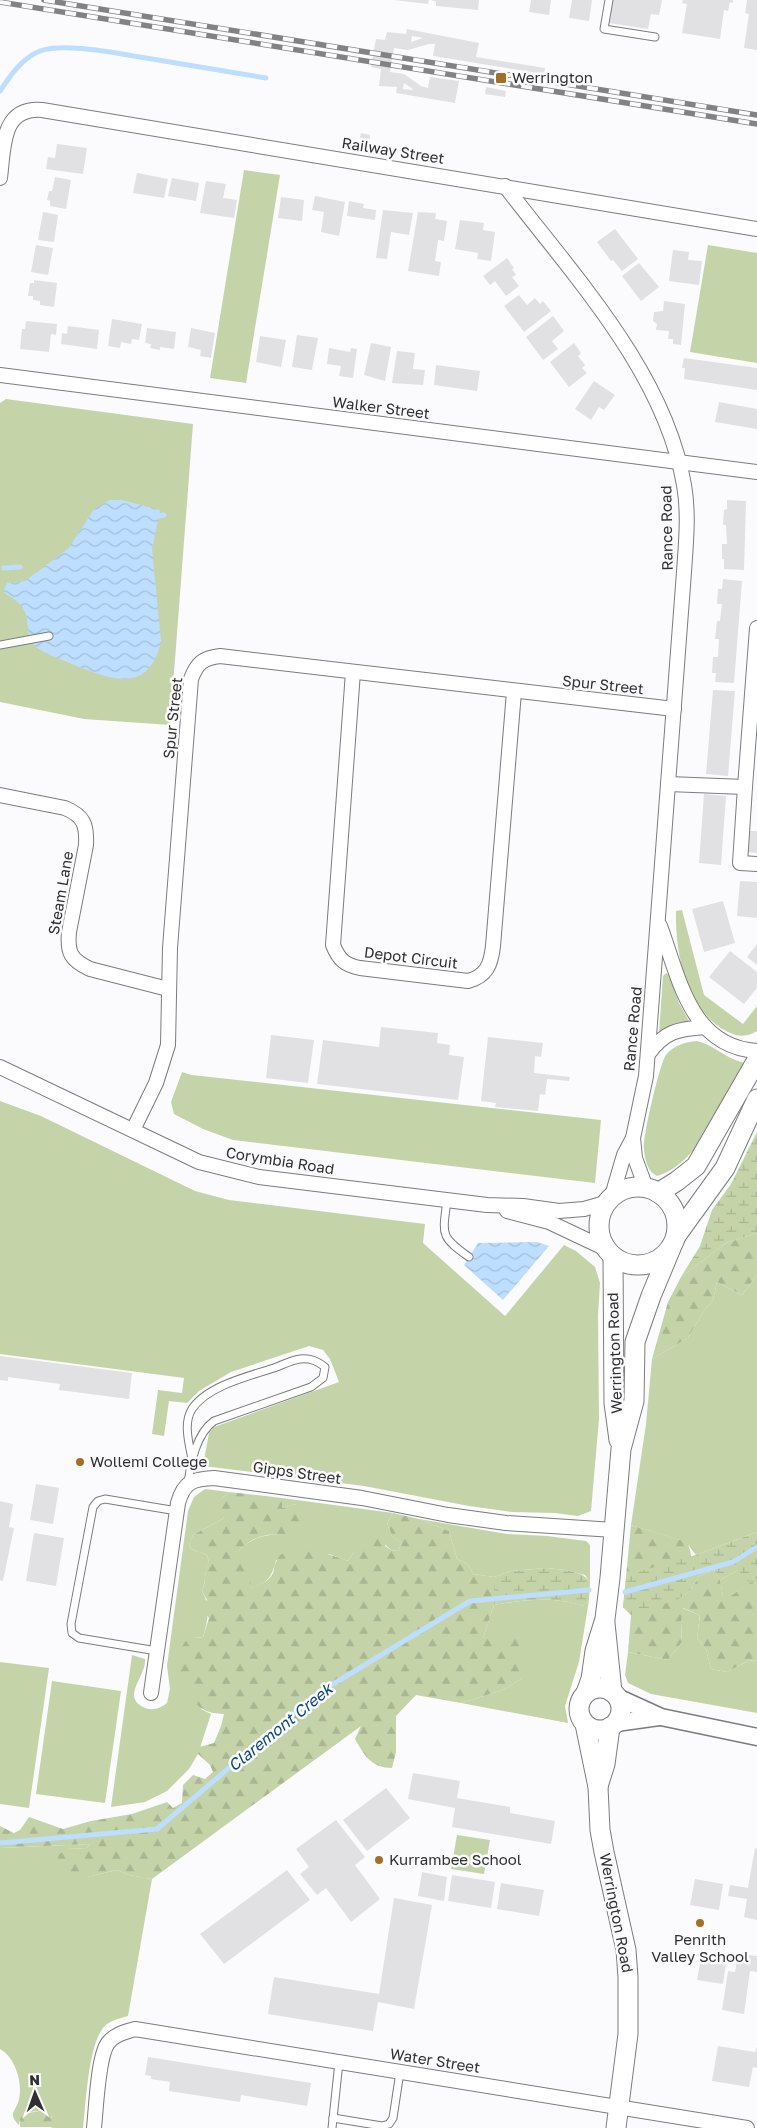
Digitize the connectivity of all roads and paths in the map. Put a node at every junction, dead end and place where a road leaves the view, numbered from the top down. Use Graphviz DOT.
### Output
graph roads {
  1 [pos="609,0"];
  2 [pos="655,37"];
  3 [pos="0,178"];
  4 [pos="505,186"];
  5 [pos="757,229"];
  6 [pos="0,375"];
  7 [pos="679,463"];
  8 [pos="757,472"];
  9 [pos="757,628"];
  10 [pos="49,636"];
  11 [pos="0,645"];
  12 [pos="353,672"];
  13 [pos="514,692"];
  14 [pos="674,710"];
  15 [pos="668,784"];
  16 [pos="745,788"];
  17 [pos="0,795"];
  18 [pos="757,864"];
  19 [pos="658,921"];
  20 [pos="168,989"];
  21 [pos="705,1027"];
  22 [pos="757,1051"];
  23 [pos="648,1054"];
  24 [pos="757,1060"];
  25 [pos="0,1067"];
  26 [pos="757,1099"];
  27 [pos="133,1130"];
  28 [pos="633,1138"];
  29 [pos="652,1190"];
  30 [pos="446,1200"];
  31 [pos="609,1200"];
  32 [pos="487,1205"];
  33 [pos="673,1242"];
  34 [pos="609,1253"];
  35 [pos="469,1257"];
  36 [pos="621,1449"];
  37 [pos="192,1459"];
  38 [pos="188,1483"];
  39 [pos="177,1511"];
  40 [pos="614,1530"];
  41 [pos="605,1619"];
  42 [pos="157,1651"];
  43 [pos="150,1692"];
  44 [pos="586,1693"];
  45 [pos="614,1695"];
  46 [pos="661,1717"];
  47 [pos="585,1724"];
  48 [pos="613,1725"];
  49 [pos="757,1737"];
  50 [pos="598,1787"];
  51 [pos="339,2062"];
  52 [pos="400,2072"];
  53 [pos="619,2108"];
  54 [pos="333,2118"];
  55 [pos="94,2128"];
  56 [pos="332,2128"];
  57 [pos="616,2128"];
  58 [pos="747,2128"];
  1 -- 2 [label="lane"];
  3 -- 4 [label="street, Railway Street"];
  4 -- 5 [label="street, Railway Street"];
  4 -- 7 [label="street, Rance Road"];
  6 -- 7 [label="street, Walker Street"];
  7 -- 8 [label="street, Walker Street"];
  7 -- 14 [label="street, Rance Road"];
  9 -- 16 [label="street"];
  10 -- 11 [label="lane"];
  12 -- 13 [label="street, Spur Street"];
  12 -- 13 [label="street, Depot Circuit"];
  12 -- 20 [label="street, Spur Street"];
  13 -- 14 [label="street, Spur Street"];
  14 -- 15 [label="street, Rance Road"];
  15 -- 16 [label="street"];
  15 -- 19 [label="street, Rance Road"];
  16 -- 18 [label="street"];
  17 -- 20 [label="street, Steam Lane"];
  19 -- 21 [label="street, Rance Road"];
  19 -- 23 [label="street, Rance Road"];
  20 -- 27 [label="street, Spur Street"];
  21 -- 22 [label="street, Rance Road"];
  21 -- 23 [label="street"];
  23 -- 28 [label="street, Rance Road"];
  24 -- 29 [label="main road"];
  25 -- 27 [label="street, Corymbia Road"];
  26 -- 33 [label="main road, Werrington Road"];
  27 -- 30 [label="street, Corymbia Road"];
  28 -- 29 [label="street, Rance Road"];
  28 -- 31 [label="street, Rance Road"];
  29 -- 31 [label="main road"];
  29 -- 33 [label="main road"];
  30 -- 32 [label="street, Corymbia Road"];
  30 -- 35 [label="lane"];
  31 -- 32 [label="street, Corymbia Road"];
  31 -- 34 [label="main road"];
  32 -- 34 [label="street, Corymbia Road"];
  33 -- 34 [label="main road"];
  33 -- 36 [label="main road, Werrington Road"];
  34 -- 36 [label="main road, Werrington Road"];
  36 -- 40 [label="main road, Werrington Road"];
  37 -- 37 [label="lane"];
  37 -- 38 [label="lane"];
  38 -- 39 [label="street"];
  38 -- 40 [label="street, Gipps Street"];
  39 -- 42 [label="street"];
  39 -- 42 [label="lane"];
  40 -- 41 [label="main road, Werrington Road"];
  41 -- 44 [label="main road, Werrington Road"];
  41 -- 45 [label="main road, Werrington Road"];
  42 -- 43 [label="street"];
  44 -- 45 [label="main road"];
  44 -- 47 [label="main road"];
  45 -- 46 [label="street"];
  45 -- 48 [label="main road"];
  46 -- 48 [label="street"];
  46 -- 49 [label="street"];
  47 -- 48 [label="main road"];
  47 -- 50 [label="main road, Werrington Road"];
  48 -- 50 [label="main road, Werrington Road"];
  50 -- 53 [label="main road, Werrington Road"];
  51 -- 52 [label="street, Water Street"];
  51 -- 54 [label="lane"];
  51 -- 55 [label="street, Water Street"];
  52 -- 53 [label="street, Water Street"];
  52 -- 54 [label="lane"];
  53 -- 57 [label="main road, Werrington Road"];
  53 -- 58 [label="street, Water Street"];
  54 -- 56 [label="lane"];
}
